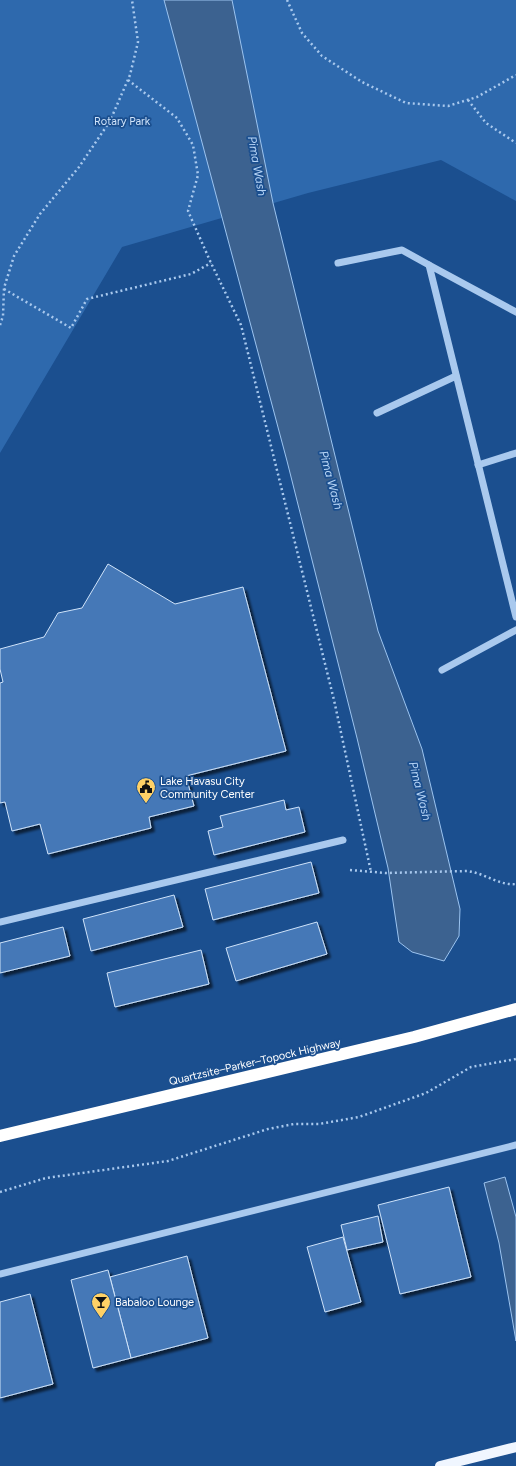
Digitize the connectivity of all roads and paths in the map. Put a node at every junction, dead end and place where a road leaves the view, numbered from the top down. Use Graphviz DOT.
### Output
graph roads {
  1 [pos="132,0"];
  2 [pos="287,0"];
  3 [pos="516,74"];
  4 [pos="128,80"];
  5 [pos="468,100"];
  6 [pos="516,143"];
  7 [pos="211,263"];
  8 [pos="338,263"];
  9 [pos="429,265"];
  10 [pos="4,288"];
  11 [pos="516,312"];
  12 [pos="0,325"];
  13 [pos="456,376"];
  14 [pos="377,413"];
  15 [pos="516,453"];
  16 [pos="478,465"];
  17 [pos="516,617"];
  18 [pos="516,630"];
  19 [pos="442,670"];
  20 [pos="343,840"];
  21 [pos="350,870"];
  22 [pos="370,872"];
  23 [pos="516,884"];
  24 [pos="0,922"];
  25 [pos="516,1009"];
  26 [pos="516,1059"];
  27 [pos="0,1136"];
  28 [pos="516,1145"];
  29 [pos="0,1192"];
  30 [pos="0,1274"];
  31 [pos="516,1447"];
  32 [pos="440,1466"];
  1 -- 4 [label="path"];
  2 -- 5 [label="path"];
  3 -- 5 [label="path"];
  4 -- 7 [label="path"];
  4 -- 10 [label="path"];
  5 -- 6 [label="path"];
  7 -- 10 [label="path"];
  7 -- 22 [label="path"];
  8 -- 9 [label="lane"];
  9 -- 11 [label="lane"];
  9 -- 13 [label="lane"];
  10 -- 12 [label="path"];
  13 -- 14 [label="lane"];
  13 -- 16 [label="lane"];
  15 -- 16 [label="lane"];
  16 -- 17 [label="lane"];
  18 -- 19 [label="lane"];
  20 -- 24 [label="lane"];
  21 -- 22 [label="path"];
  22 -- 23 [label="path"];
  25 -- 27 [label="highway, Quartzsite–Parker–Topock Highway"];
  26 -- 29 [label="path"];
  28 -- 30 [label="lane"];
  31 -- 32 [label="main road"];
}
